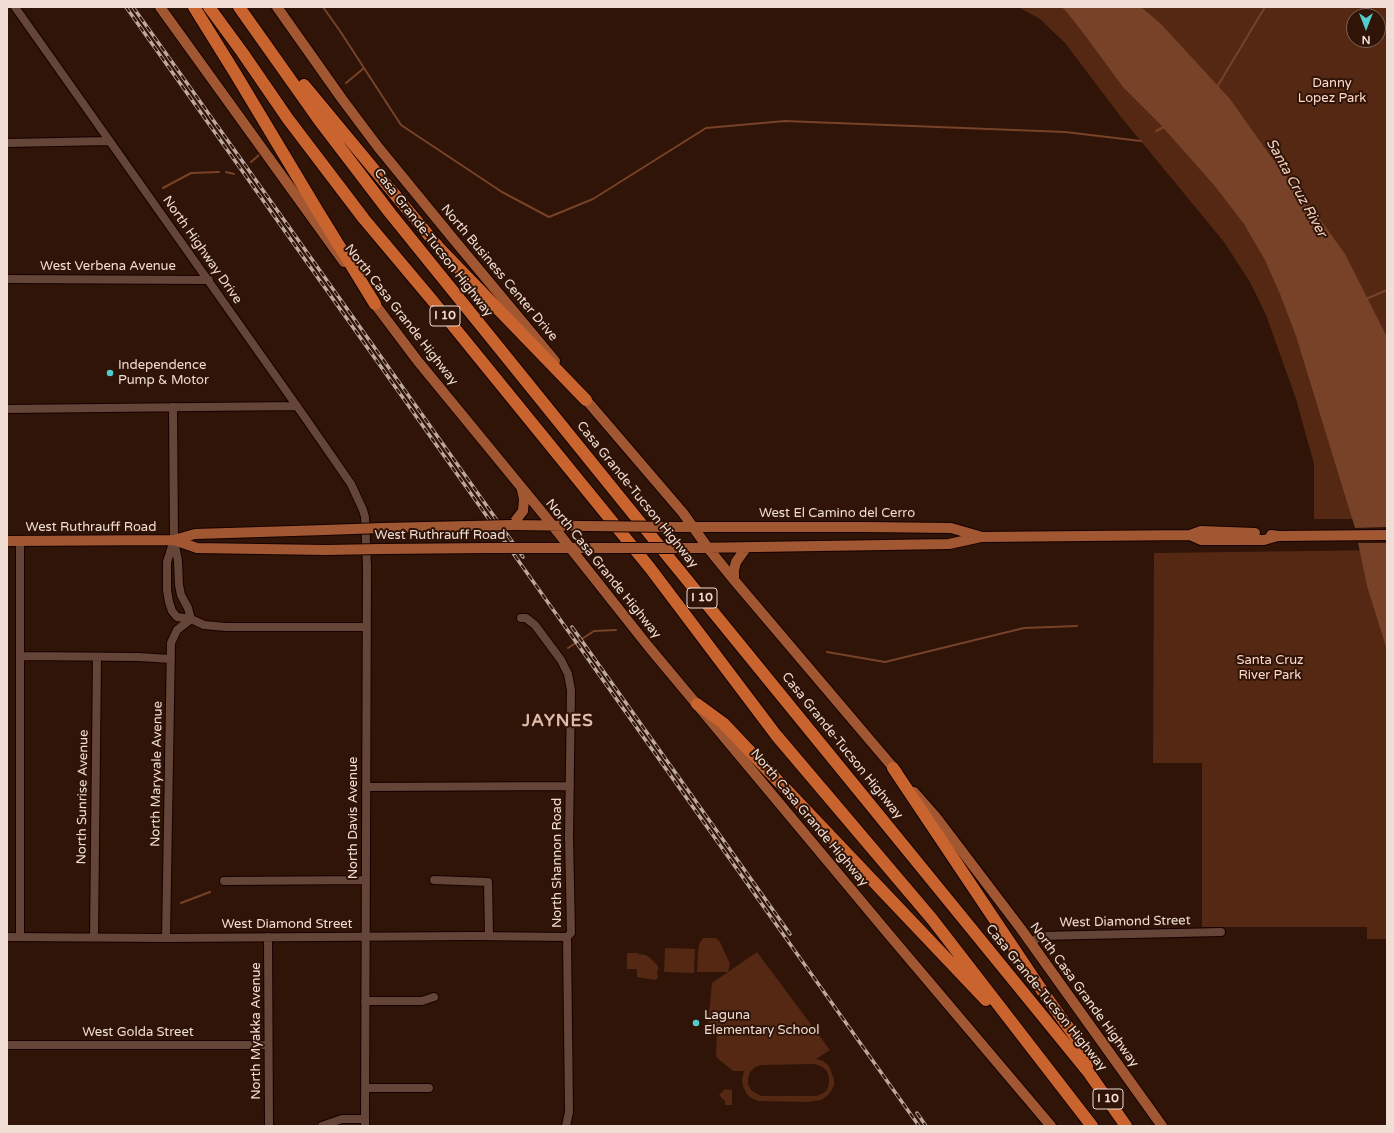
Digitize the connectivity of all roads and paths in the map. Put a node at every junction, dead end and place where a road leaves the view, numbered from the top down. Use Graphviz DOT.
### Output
graph roads {
  1 [pos="15,7"];
  2 [pos="160,7"];
  3 [pos="194,7"];
  4 [pos="209,7"];
  5 [pos="278,7"];
  6 [pos="242,11"];
  7 [pos="109,141"];
  8 [pos="7,143"];
  9 [pos="7,279"];
  10 [pos="209,280"];
  11 [pos="375,304"];
  12 [pos="586,400"];
  13 [pos="297,406"];
  14 [pos="173,407"];
  15 [pos="7,410"];
  16 [pos="522,490"];
  17 [pos="363,510"];
  18 [pos="517,524"];
  19 [pos="552,525"];
  20 [pos="693,527"];
  21 [pos="1387,535"];
  22 [pos="981,537"];
  23 [pos="174,540"];
  24 [pos="7,541"];
  25 [pos="20,541"];
  26 [pos="569,548"];
  27 [pos="708,548"];
  28 [pos="746,548"];
  29 [pos="734,580"];
  30 [pos="521,618"];
  31 [pos="191,619"];
  32 [pos="367,627"];
  33 [pos="20,656"];
  34 [pos="97,656"];
  35 [pos="171,659"];
  36 [pos="697,704"];
  37 [pos="894,768"];
  38 [pos="570,786"];
  39 [pos="366,787"];
  40 [pos="366,880"];
  41 [pos="434,880"];
  42 [pos="224,881"];
  43 [pos="1221,932"];
  44 [pos="268,936"];
  45 [pos="366,936"];
  46 [pos="489,936"];
  47 [pos="7,937"];
  48 [pos="20,937"];
  49 [pos="94,937"];
  50 [pos="567,937"];
  51 [pos="166,938"];
  52 [pos="1031,943"];
  53 [pos="434,997"];
  54 [pos="365,1000"];
  55 [pos="1021,1034"];
  56 [pos="7,1045"];
  57 [pos="268,1045"];
  58 [pos="1090,1073"];
  59 [pos="365,1088"];
  60 [pos="429,1088"];
  61 [pos="365,1122"];
  62 [pos="269,1126"];
  63 [pos="322,1126"];
  64 [pos="566,1126"];
  65 [pos="1051,1126"];
  66 [pos="1092,1126"];
  67 [pos="1126,1126"];
  68 [pos="1162,1126"];
  1 -- 7 [label="street, North Highway Drive"];
  2 -- 11 [label="main road, North Casa Grande Highway"];
  3 -- 11 [label="highway"];
  4 -- 55 [label="highway, I 10"];
  5 -- 12 [label="main road, North Business Center Drive"];
  6 -- 12 [label="highway"];
  6 -- 58 [label="highway, Casa Grande-Tucson Highway / I 10"];
  7 -- 8 [label="street"];
  7 -- 10 [label="street, North Highway Drive"];
  9 -- 10 [label="street, West Verbena Avenue"];
  10 -- 13 [label="street, North Highway Drive"];
  11 -- 16 [label="main road, North Casa Grande Highway"];
  12 -- 20 [label="main road, North Business Center Drive"];
  13 -- 14 [label="street"];
  13 -- 17 [label="street, North Highway Drive"];
  14 -- 15 [label="street"];
  14 -- 23 [label="street"];
  16 -- 18 [label="main road"];
  16 -- 19 [label="main road, North Casa Grande Highway"];
  17 -- 32 [label="street, North Davis Avenue"];
  18 -- 19 [label="main road, West Ruthrauff Road"];
  18 -- 23 [label="main road, West Ruthrauff Road, bridge"];
  19 -- 20 [label="main road, West Ruthrauff Road, bridge"];
  19 -- 26 [label="main road, North Casa Grande Highway"];
  20 -- 22 [label="main road, West El Camino del Cerro"];
  20 -- 27 [label="main road, North Business Center Drive"];
  21 -- 22 [label="main road, West El Camino del Cerro"];
  22 -- 28 [label="main road, West El Camino del Cerro"];
  23 -- 25 [label="main road, West Ruthrauff Road"];
  23 -- 26 [label="main road, West Ruthrauff Road, bridge"];
  23 -- 31 [label="street"];
  23 -- 31 [label="street"];
  24 -- 25 [label="main road, West Ruthrauff Road"];
  25 -- 33 [label="street"];
  26 -- 27 [label="main road, West Ruthrauff Road, bridge"];
  26 -- 36 [label="main road, North Casa Grande Highway"];
  27 -- 28 [label="main road, West El Camino del Cerro"];
  27 -- 29 [label="main road, North Casa Grande Highway"];
  28 -- 29 [label="main road"];
  29 -- 37 [label="main road, North Casa Grande Highway"];
  30 -- 38 [label="street, North Shannon Road"];
  31 -- 32 [label="street"];
  31 -- 35 [label="street, North Maryvale Avenue"];
  32 -- 39 [label="street, North Davis Avenue"];
  33 -- 34 [label="street"];
  33 -- 48 [label="street"];
  34 -- 35 [label="street"];
  34 -- 49 [label="street, North Sunrise Avenue"];
  35 -- 51 [label="street, North Maryvale Avenue"];
  36 -- 55 [label="highway"];
  36 -- 65 [label="main road, North Casa Grande Highway"];
  37 -- 52 [label="main road, North Casa Grande Highway"];
  37 -- 58 [label="highway"];
  38 -- 39 [label="street"];
  38 -- 50 [label="street, North Shannon Road"];
  39 -- 40 [label="street, North Davis Avenue"];
  40 -- 42 [label="street"];
  40 -- 45 [label="street, North Davis Avenue"];
  41 -- 46 [label="street"];
  43 -- 52 [label="street, West Diamond Street"];
  44 -- 45 [label="street, West Diamond Street"];
  44 -- 51 [label="street, West Diamond Street"];
  44 -- 57 [label="street, North Myakka Avenue"];
  45 -- 46 [label="street, West Diamond Street"];
  45 -- 54 [label="street, North Davis Avenue"];
  46 -- 50 [label="street, West Diamond Street"];
  47 -- 48 [label="street, West Diamond Street"];
  48 -- 49 [label="street, West Diamond Street"];
  49 -- 51 [label="street, West Diamond Street"];
  50 -- 64 [label="street, North Shannon Road"];
  52 -- 68 [label="main road, North Casa Grande Highway"];
  53 -- 54 [label="street"];
  54 -- 59 [label="street, North Davis Avenue"];
  55 -- 66 [label="highway, I 10"];
  56 -- 57 [label="street, West Golda Street"];
  57 -- 62 [label="street, North Myakka Avenue"];
  58 -- 67 [label="highway, Casa Grande-Tucson Highway / I 10"];
  59 -- 60 [label="street"];
  59 -- 61 [label="street, North Davis Avenue"];
  61 -- 63 [label="street"];
}
